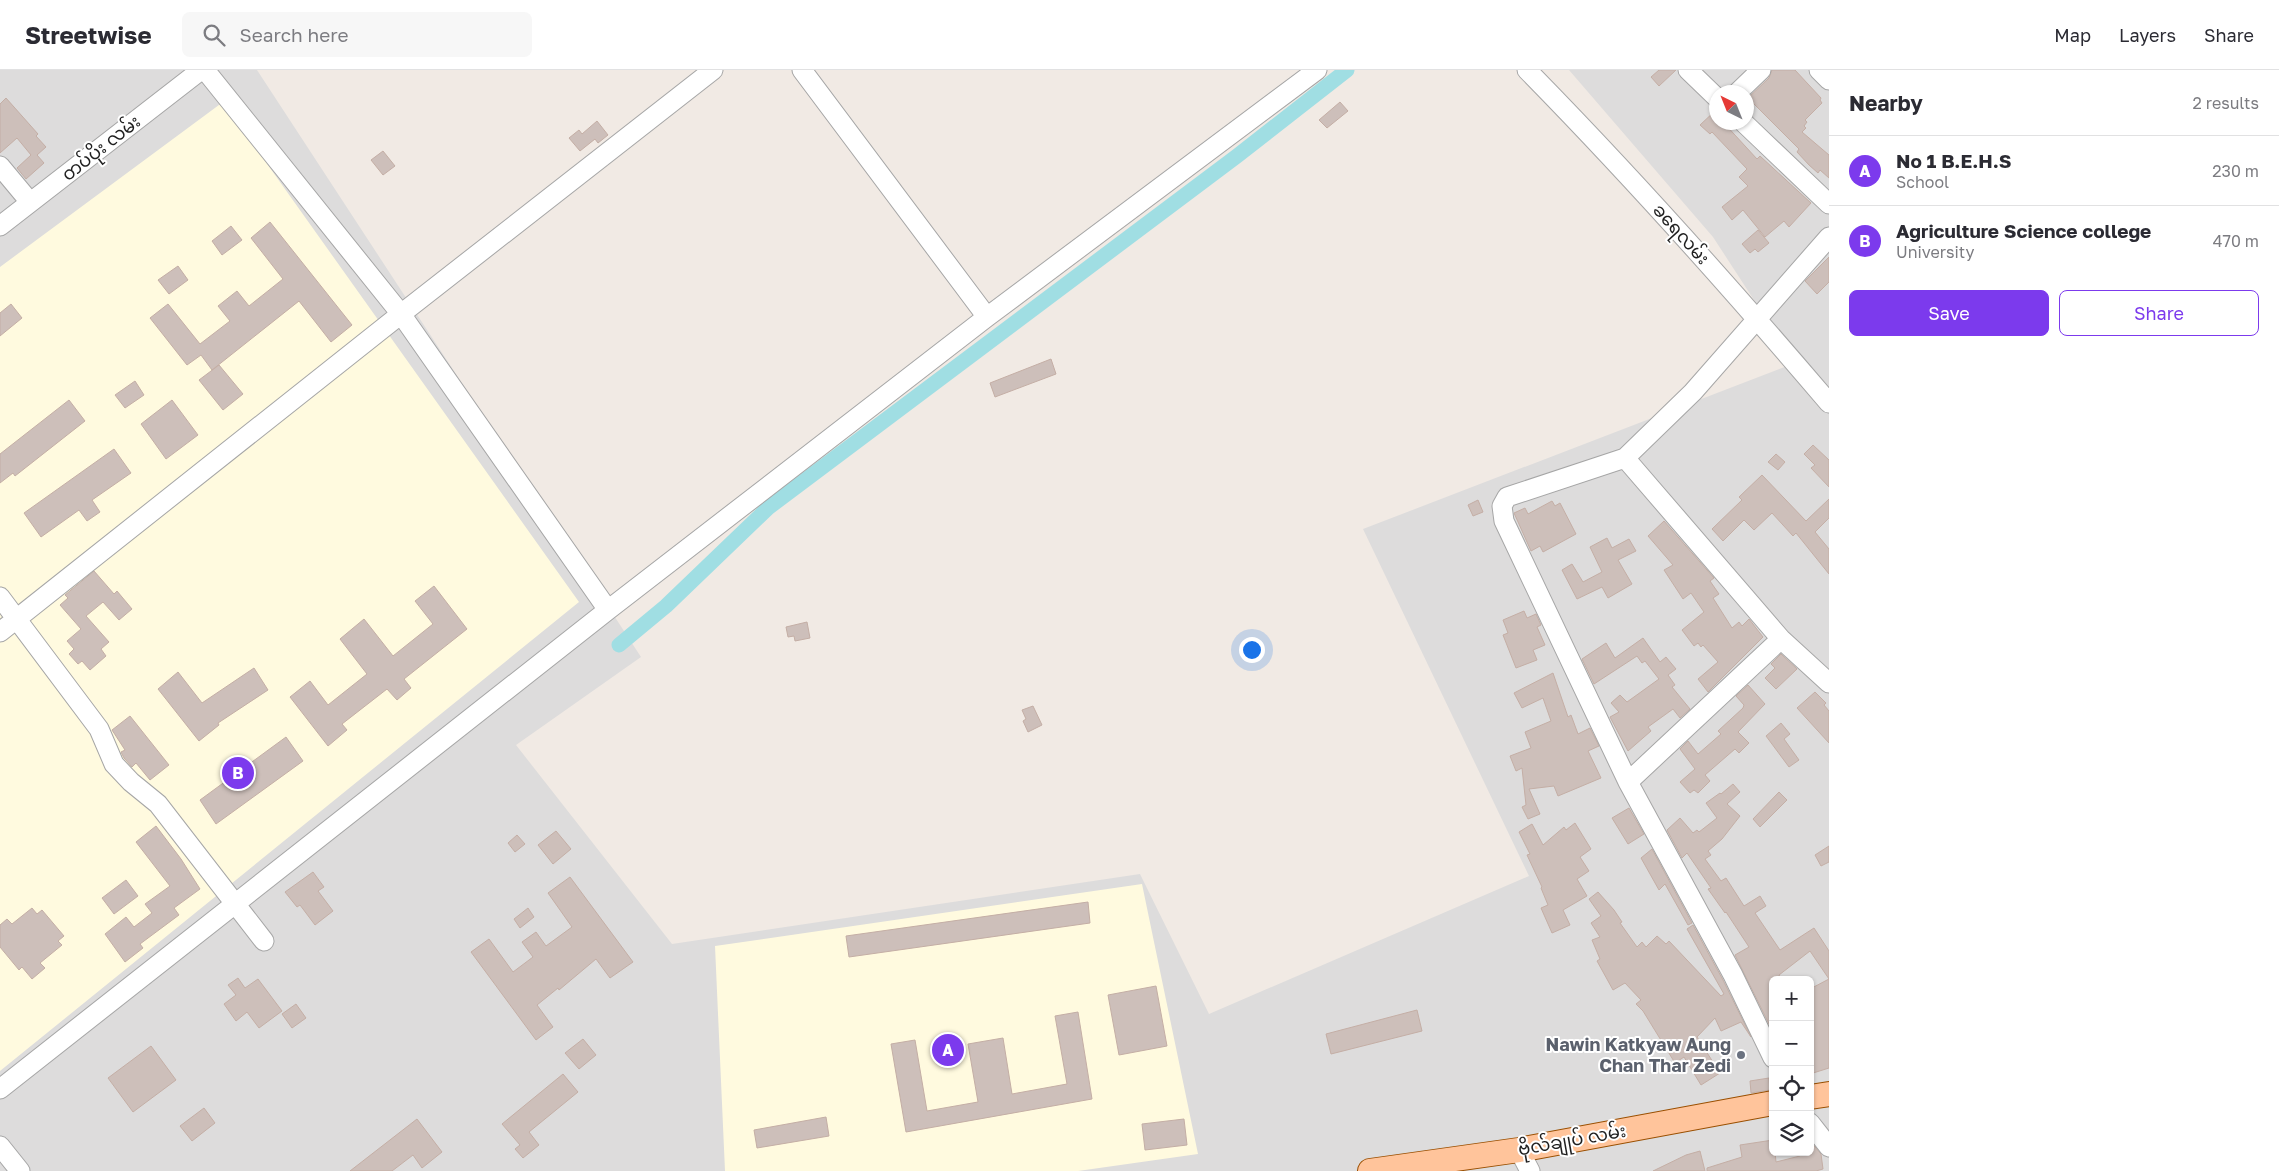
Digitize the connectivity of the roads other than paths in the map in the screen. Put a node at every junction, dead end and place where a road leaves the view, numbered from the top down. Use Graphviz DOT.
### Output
graph roads {
  1 [pos="203,70"];
  2 [pos="714,70"];
  3 [pos="802,70"];
  4 [pos="1317,70"];
  5 [pos="1527,70"];
  6 [pos="1688,70"];
  7 [pos="1761,70"];
  8 [pos="1819,70"];
  9 [pos="1829,80"];
  10 [pos="1745,85"];
  11 [pos="1709,90"];
  12 [pos="1751,130"];
  13 [pos="0,166"];
  14 [pos="30,202"];
  15 [pos="1829,204"];
  16 [pos="0,226"];
  17 [pos="1829,237"];
  18 [pos="401,314"];
  19 [pos="987,317"];
  20 [pos="1757,319"];
  21 [pos="1829,403"];
  22 [pos="1625,458"];
  23 [pos="0,597"];
  24 [pos="608,610"];
  25 [pos="17,618"];
  26 [pos="0,632"];
  27 [pos="1781,639"];
  28 [pos="1829,683"];
  29 [pos="1628,782"];
  30 [pos="234,904"];
  31 [pos="264,941"];
  32 [pos="1769,1050"];
  33 [pos="0,1089"];
  34 [pos="1829,1094"];
  35 [pos="1814,1096"];
  36 [pos="1769,1104"];
  37 [pos="1814,1128"];
  38 [pos="0,1146"];
  39 [pos="1829,1147"];
  40 [pos="1519,1150"];
  41 [pos="1477,1163"];
  42 [pos="20,1171"];
  43 [pos="1370,1171"];
  44 [pos="1530,1171"];
  1 -- 14 [label="street, တပ်ပိုး လမ်း"];
  1 -- 18 [label="street"];
  2 -- 18 [label="street"];
  3 -- 19 [label="street"];
  4 -- 19 [label="street"];
  5 -- 20 [label="street, ခရေလမ်း"];
  6 -- 11 [label="street"];
  7 -- 10 [label="street"];
  8 -- 9 [label="street"];
  12 -- 15 [label="street"];
  13 -- 14 [label="street"];
  14 -- 16 [label="street, တပ်ပိုး လမ်း"];
  17 -- 20 [label="street"];
  18 -- 24 [label="street"];
  18 -- 25 [label="street"];
  19 -- 24 [label="street"];
  20 -- 21 [label="street, ခရေလမ်း"];
  20 -- 22 [label="street"];
  22 -- 27 [label="street"];
  22 -- 29 [label="street"];
  23 -- 25 [label="street"];
  24 -- 30 [label="street"];
  25 -- 26 [label="street"];
  25 -- 30 [label="street"];
  27 -- 28 [label="street"];
  27 -- 29 [label="street"];
  29 -- 32 [label="street"];
  30 -- 31 [label="street"];
  30 -- 33 [label="street"];
  34 -- 35 [label="main road"];
  36 -- 40 [label="main road, ဗိုလ်ချုပ် လမ်း"];
  37 -- 39 [label="street"];
  38 -- 42 [label="street"];
  40 -- 41 [label="main road, ဗိုလ်ချုပ် လမ်း"];
  40 -- 44 [label="street"];
  41 -- 43 [label="main road, ဗိုလ်ချုပ် လမ်း"];
}
